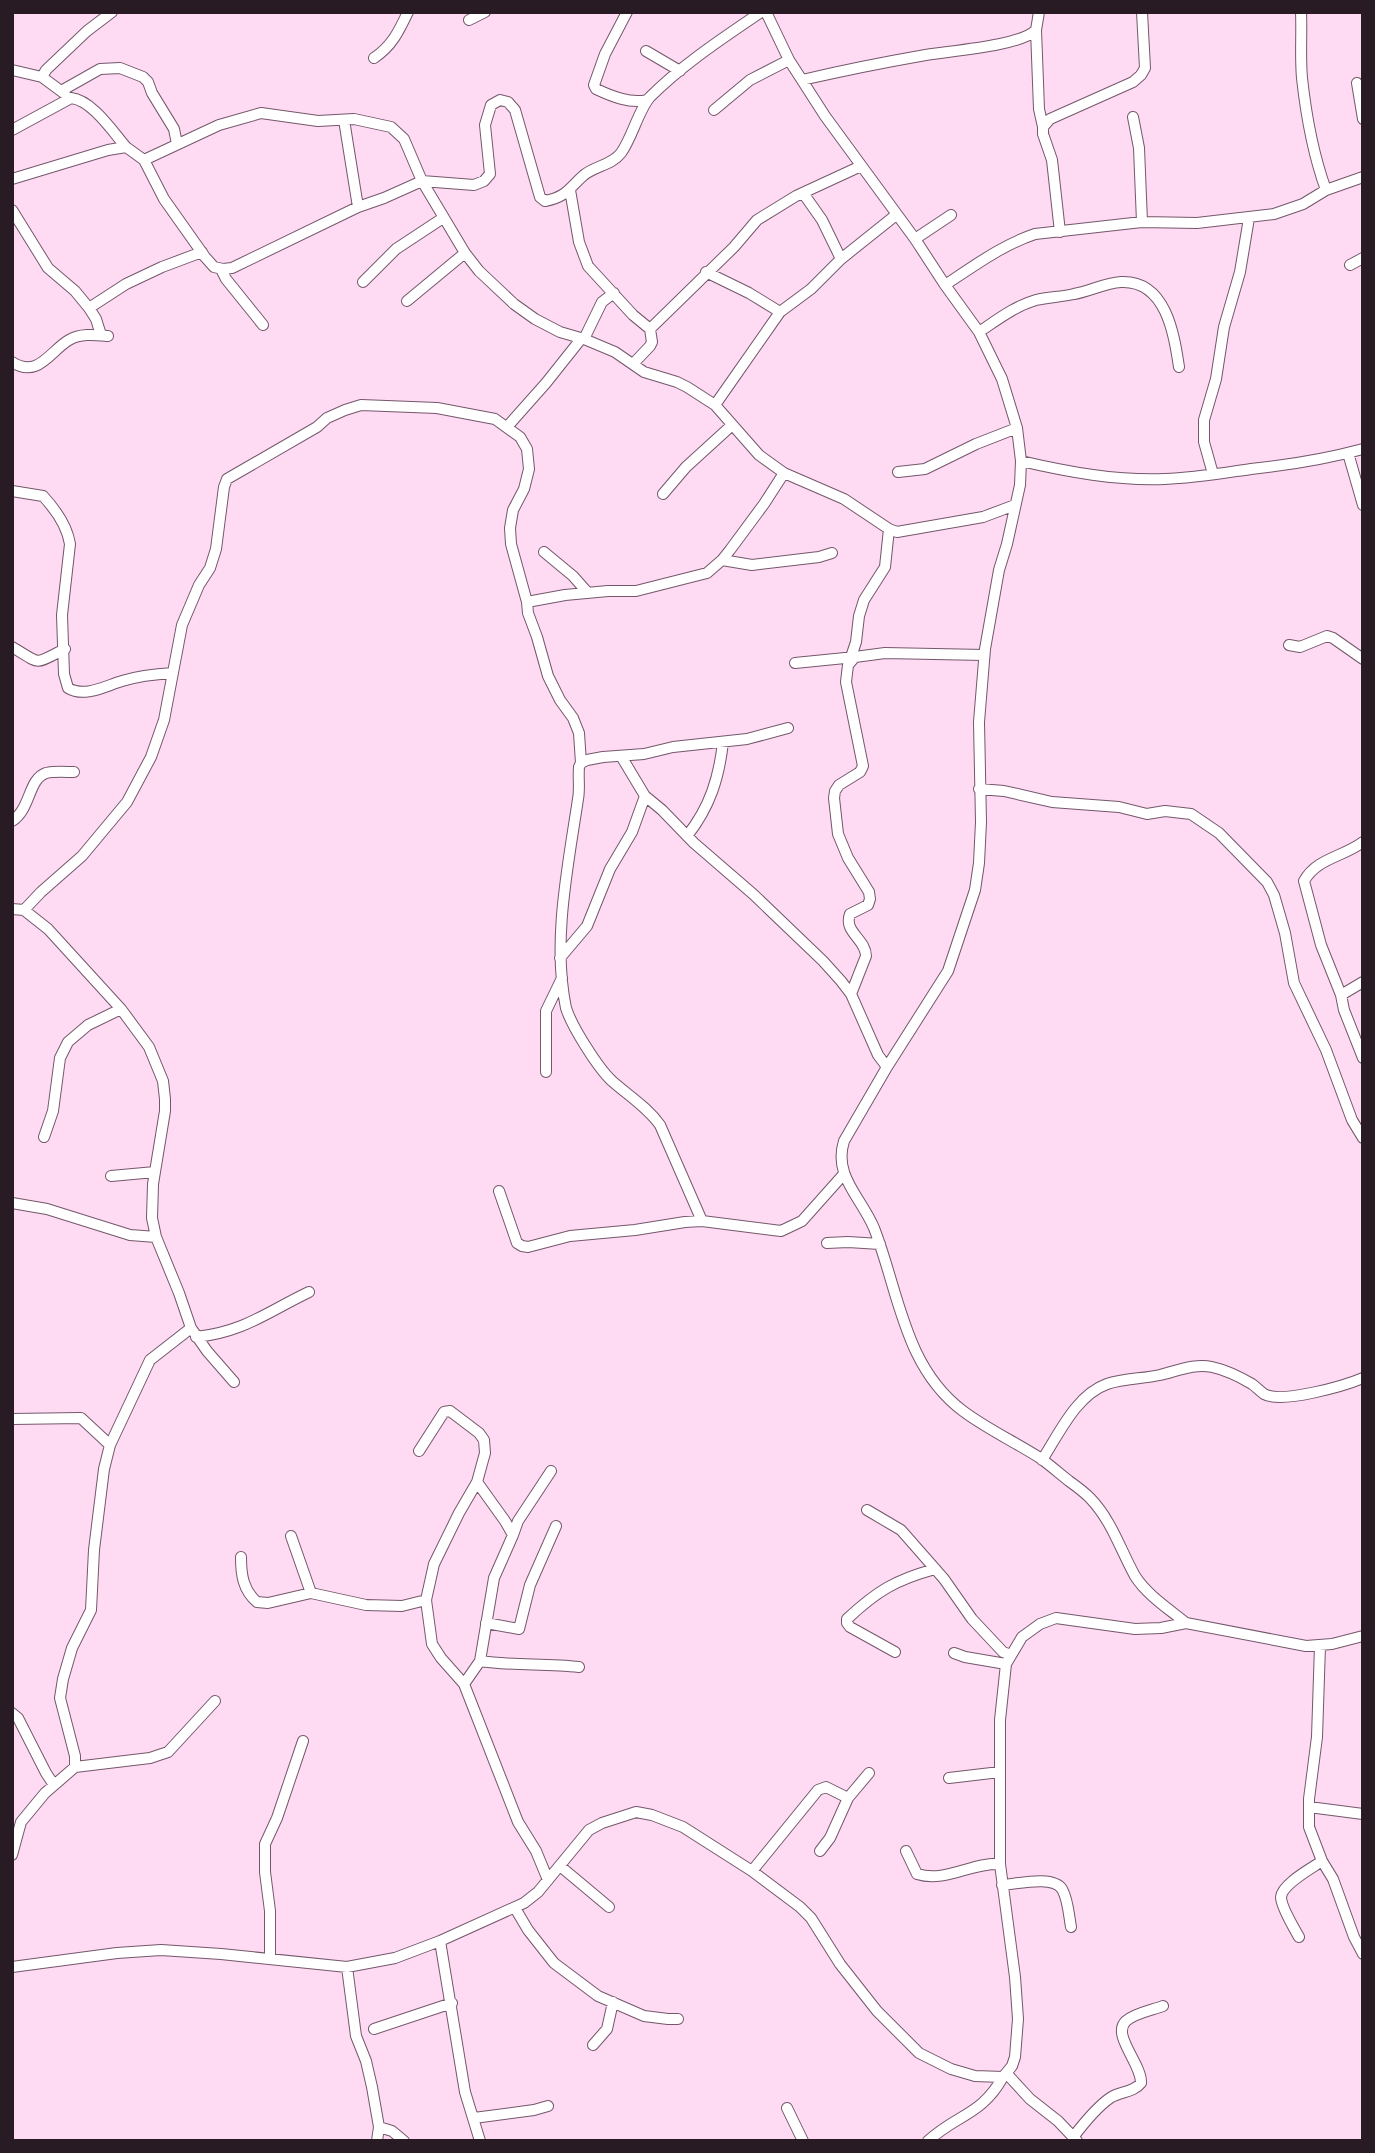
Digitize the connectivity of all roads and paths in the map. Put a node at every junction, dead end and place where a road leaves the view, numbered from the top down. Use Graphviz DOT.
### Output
graph roads {
  1 [pos="112,12"];
  2 [pos="408,12"];
  3 [pos="485,12"];
  4 [pos="626,12"];
  5 [pos="761,12"];
  6 [pos="766,12"];
  7 [pos="1039,12"];
  8 [pos="1142,12"];
  9 [pos="1301,12"];
  10 [pos="469,20"];
  11 [pos="1036,30"];
  12 [pos="646,51"];
  13 [pos="374,58"];
  14 [pos="789,60"];
  15 [pos="12,70"];
  16 [pos="680,71"];
  17 [pos="41,77"];
  18 [pos="802,79"];
  19 [pos="1357,83"];
  20 [pos="61,91"];
  21 [pos="71,98"];
  22 [pos="647,100"];
  23 [pos="714,110"];
  24 [pos="1133,117"];
  25 [pos="1363,119"];
  26 [pos="344,120"];
  27 [pos="1044,127"];
  28 [pos="12,130"];
  29 [pos="177,144"];
  30 [pos="126,147"];
  31 [pos="144,160"];
  32 [pos="861,166"];
  33 [pos="1363,177"];
  34 [pos="12,179"];
  35 [pos="422,181"];
  36 [pos="570,190"];
  37 [pos="1326,190"];
  38 [pos="803,193"];
  39 [pos="358,207"];
  40 [pos="12,209"];
  41 [pos="896,215"];
  42 [pos="951,215"];
  43 [pos="443,218"];
  44 [pos="1249,218"];
  45 [pos="1142,222"];
  46 [pos="1060,232"];
  47 [pos="915,239"];
  48 [pos="202,252"];
  49 [pos="465,253"];
  50 [pos="1363,258"];
  51 [pos="841,259"];
  52 [pos="1350,265"];
  53 [pos="221,269"];
  54 [pos="706,272"];
  55 [pos="363,282"];
  56 [pos="945,285"];
  57 [pos="614,293"];
  58 [pos="407,301"];
  59 [pos="89,308"];
  60 [pos="780,312"];
  61 [pos="262,325"];
  62 [pos="650,329"];
  63 [pos="979,332"];
  64 [pos="582,339"];
  65 [pos="12,362"];
  66 [pos="633,364"];
  67 [pos="1179,367"];
  68 [pos="715,405"];
  69 [pos="732,426"];
  70 [pos="507,427"];
  71 [pos="1017,428"];
  72 [pos="1363,449"];
  73 [pos="1348,453"];
  74 [pos="1021,461"];
  75 [pos="898,472"];
  76 [pos="784,473"];
  77 [pos="1213,474"];
  78 [pos="12,491"];
  79 [pos="663,494"];
  80 [pos="1015,505"];
  81 [pos="1363,505"];
  82 [pos="889,529"];
  83 [pos="544,552"];
  84 [pos="832,553"];
  85 [pos="722,560"];
  86 [pos="588,593"];
  87 [pos="527,602"];
  88 [pos="1289,645"];
  89 [pos="12,647"];
  90 [pos="65,649"];
  91 [pos="984,655"];
  92 [pos="853,657"];
  93 [pos="1363,659"];
  94 [pos="795,663"];
  95 [pos="173,673"];
  96 [pos="788,729"];
  97 [pos="723,742"];
  98 [pos="621,756"];
  99 [pos="581,763"];
  100 [pos="74,772"];
  101 [pos="979,789"];
  102 [pos="645,796"];
  103 [pos="12,821"];
  104 [pos="687,836"];
  105 [pos="1363,842"];
  106 [pos="12,909"];
  107 [pos="24,910"];
  108 [pos="560,958"];
  109 [pos="562,978"];
  110 [pos="1363,982"];
  111 [pos="851,994"];
  112 [pos="1341,995"];
  113 [pos="121,1009"];
  114 [pos="1363,1058"];
  115 [pos="887,1067"];
  116 [pos="546,1072"];
  117 [pos="44,1137"];
  118 [pos="1363,1138"];
  119 [pos="155,1172"];
  120 [pos="843,1175"];
  121 [pos="111,1176"];
  122 [pos="499,1191"];
  123 [pos="12,1203"];
  124 [pos="702,1221"];
  125 [pos="156,1237"];
  126 [pos="827,1243"];
  127 [pos="880,1244"];
  128 [pos="309,1292"];
  129 [pos="193,1332"];
  130 [pos="1363,1378"];
  131 [pos="234,1382"];
  132 [pos="12,1419"];
  133 [pos="110,1445"];
  134 [pos="419,1451"];
  135 [pos="1042,1460"];
  136 [pos="551,1471"];
  137 [pos="477,1482"];
  138 [pos="867,1510"];
  139 [pos="556,1526"];
  140 [pos="513,1535"];
  141 [pos="291,1536"];
  142 [pos="240,1557"];
  143 [pos="935,1569"];
  144 [pos="311,1593"];
  145 [pos="426,1600"];
  146 [pos="486,1623"];
  147 [pos="1186,1623"];
  148 [pos="1363,1636"];
  149 [pos="1320,1646"];
  150 [pos="895,1652"];
  151 [pos="954,1653"];
  152 [pos="1009,1660"];
  153 [pos="480,1661"];
  154 [pos="579,1667"];
  155 [pos="464,1684"];
  156 [pos="215,1701"];
  157 [pos="12,1713"];
  158 [pos="303,1741"];
  159 [pos="75,1767"];
  160 [pos="1000,1772"];
  161 [pos="869,1773"];
  162 [pos="949,1778"];
  163 [pos="54,1786"];
  164 [pos="848,1798"];
  165 [pos="1309,1807"];
  166 [pos="1363,1814"];
  167 [pos="820,1851"];
  168 [pos="906,1851"];
  169 [pos="12,1855"];
  170 [pos="1322,1861"];
  171 [pos="1000,1864"];
  172 [pos="560,1866"];
  173 [pos="752,1871"];
  174 [pos="548,1880"];
  175 [pos="1002,1885"];
  176 [pos="610,1907"];
  177 [pos="515,1908"];
  178 [pos="1071,1927"];
  179 [pos="1299,1937"];
  180 [pos="440,1941"];
  181 [pos="1363,1954"];
  182 [pos="270,1958"];
  183 [pos="12,1967"];
  184 [pos="347,1967"];
  185 [pos="613,2002"];
  186 [pos="452,2003"];
  187 [pos="1163,2006"];
  188 [pos="678,2019"];
  189 [pos="374,2029"];
  190 [pos="593,2045"];
  191 [pos="1005,2076"];
  192 [pos="548,2106"];
  193 [pos="787,2108"];
  194 [pos="474,2118"];
  195 [pos="379,2127"];
  196 [pos="1076,2139"];
  197 [pos="377,2141"];
  198 [pos="404,2141"];
  199 [pos="480,2141"];
  200 [pos="803,2141"];
  201 [pos="928,2141"];
  1 -- 17 [label="street"];
  2 -- 13 [label="street"];
  3 -- 10 [label="street"];
  4 -- 22 [label="street"];
  5 -- 16 [label="street"];
  6 -- 14 [label="street"];
  7 -- 11 [label="street"];
  8 -- 27 [label="street"];
  9 -- 37 [label="street"];
  11 -- 18 [label="street"];
  11 -- 27 [label="street"];
  12 -- 16 [label="street"];
  14 -- 18 [label="street"];
  14 -- 23 [label="street"];
  15 -- 17 [label="street"];
  16 -- 22 [label="street"];
  17 -- 20 [label="street"];
  18 -- 32 [label="street"];
  19 -- 25 [label="street"];
  20 -- 21 [label="street"];
  20 -- 29 [label="street"];
  21 -- 28 [label="street"];
  21 -- 30 [label="street"];
  22 -- 36 [label="street"];
  24 -- 45 [label="street"];
  26 -- 29 [label="street"];
  26 -- 35 [label="street"];
  26 -- 39 [label="street"];
  27 -- 46 [label="street"];
  29 -- 31 [label="street"];
  30 -- 31 [label="street"];
  30 -- 34 [label="street"];
  31 -- 48 [label="street"];
  32 -- 38 [label="street"];
  32 -- 41 [label="street"];
  33 -- 37 [label="street"];
  35 -- 36 [label="street"];
  35 -- 39 [label="street"];
  35 -- 43 [label="street"];
  36 -- 57 [label="street"];
  37 -- 44 [label="street"];
  38 -- 51 [label="street"];
  38 -- 54 [label="street"];
  39 -- 53 [label="street"];
  40 -- 59 [label="street"];
  41 -- 47 [label="street"];
  41 -- 51 [label="street"];
  42 -- 47 [label="street"];
  43 -- 49 [label="street"];
  43 -- 55 [label="street"];
  44 -- 45 [label="street"];
  44 -- 77 [label="street"];
  45 -- 46 [label="street"];
  46 -- 56 [label="street"];
  47 -- 56 [label="street"];
  48 -- 53 [label="street"];
  48 -- 59 [label="street"];
  49 -- 58 [label="street"];
  49 -- 64 [label="street"];
  50 -- 52 [label="street"];
  51 -- 60 [label="street"];
  53 -- 61 [label="street"];
  54 -- 60 [label="street"];
  54 -- 62 [label="street"];
  56 -- 63 [label="street"];
  57 -- 62 [label="street"];
  57 -- 64 [label="street"];
  59 -- 65 [label="street"];
  60 -- 68 [label="street"];
  62 -- 66 [label="street"];
  63 -- 67 [label="street"];
  63 -- 71 [label="street"];
  64 -- 66 [label="street"];
  64 -- 70 [label="street"];
  66 -- 68 [label="street"];
  68 -- 69 [label="street"];
  69 -- 76 [label="street"];
  69 -- 79 [label="street"];
  70 -- 87 [label="street"];
  70 -- 95 [label="street"];
  71 -- 74 [label="street"];
  71 -- 75 [label="street"];
  72 -- 73 [label="street"];
  73 -- 77 [label="street"];
  73 -- 81 [label="street"];
  74 -- 77 [label="street"];
  74 -- 80 [label="street"];
  76 -- 82 [label="street"];
  76 -- 85 [label="street"];
  78 -- 90 [label="street"];
  80 -- 82 [label="street"];
  80 -- 91 [label="street"];
  82 -- 92 [label="street"];
  83 -- 86 [label="street"];
  84 -- 85 [label="street"];
  85 -- 86 [label="street"];
  86 -- 87 [label="street"];
  87 -- 99 [label="street"];
  88 -- 93 [label="street"];
  89 -- 90 [label="street"];
  90 -- 95 [label="street"];
  91 -- 92 [label="street"];
  91 -- 101 [label="street"];
  92 -- 94 [label="street"];
  92 -- 111 [label="street"];
  95 -- 107 [label="street"];
  96 -- 97 [label="street"];
  97 -- 98 [label="street"];
  97 -- 104 [label="street"];
  98 -- 99 [label="street"];
  98 -- 102 [label="street"];
  99 -- 108 [label="street"];
  100 -- 103 [label="street"];
  101 -- 115 [label="street"];
  101 -- 118 [label="street"];
  102 -- 104 [label="street"];
  102 -- 108 [label="street"];
  104 -- 111 [label="street"];
  105 -- 112 [label="street"];
  106 -- 107 [label="street"];
  107 -- 113 [label="street"];
  108 -- 109 [label="street"];
  109 -- 116 [label="street"];
  109 -- 124 [label="street"];
  110 -- 112 [label="street"];
  111 -- 115 [label="street"];
  112 -- 114 [label="street"];
  113 -- 117 [label="street"];
  113 -- 119 [label="street"];
  115 -- 120 [label="street"];
  119 -- 121 [label="street"];
  119 -- 125 [label="street"];
  120 -- 124 [label="street"];
  120 -- 127 [label="street"];
  122 -- 124 [label="street"];
  123 -- 125 [label="street"];
  125 -- 129 [label="street"];
  126 -- 127 [label="street"];
  127 -- 135 [label="street"];
  128 -- 129 [label="street"];
  129 -- 131 [label="street"];
  129 -- 133 [label="street"];
  130 -- 135 [label="street"];
  132 -- 133 [label="street"];
  133 -- 159 [label="street"];
  134 -- 137 [label="street"];
  135 -- 147 [label="street"];
  136 -- 140 [label="street"];
  137 -- 140 [label="street"];
  137 -- 145 [label="street"];
  138 -- 143 [label="street"];
  139 -- 146 [label="street"];
  140 -- 146 [label="street"];
  141 -- 144 [label="street"];
  142 -- 144 [label="street"];
  143 -- 150 [label="street"];
  143 -- 152 [label="street"];
  144 -- 145 [label="street"];
  145 -- 155 [label="street"];
  146 -- 153 [label="street"];
  147 -- 149 [label="street"];
  147 -- 152 [label="street"];
  148 -- 149 [label="street"];
  149 -- 165 [label="street"];
  151 -- 152 [label="street"];
  152 -- 160 [label="street"];
  153 -- 154 [label="street"];
  153 -- 155 [label="street"];
  155 -- 174 [label="street"];
  156 -- 159 [label="street"];
  157 -- 163 [label="street"];
  158 -- 182 [label="street"];
  159 -- 163 [label="street"];
  160 -- 162 [label="street"];
  160 -- 171 [label="street"];
  161 -- 164 [label="street"];
  163 -- 169 [label="street"];
  164 -- 167 [label="street"];
  164 -- 173 [label="street"];
  165 -- 166 [label="street"];
  165 -- 170 [label="street"];
  168 -- 171 [label="street"];
  170 -- 179 [label="street"];
  170 -- 181 [label="street"];
  171 -- 175 [label="street"];
  172 -- 173 [label="street"];
  172 -- 174 [label="street"];
  172 -- 176 [label="street"];
  173 -- 191 [label="street"];
  174 -- 177 [label="street"];
  175 -- 178 [label="street"];
  175 -- 191 [label="street"];
  177 -- 180 [label="street"];
  177 -- 185 [label="street"];
  180 -- 184 [label="street"];
  180 -- 186 [label="street"];
  182 -- 183 [label="street"];
  182 -- 184 [label="street"];
  184 -- 195 [label="street"];
  185 -- 188 [label="street"];
  185 -- 190 [label="street"];
  186 -- 189 [label="street"];
  186 -- 194 [label="street"];
  187 -- 196 [label="street"];
  191 -- 196 [label="street"];
  191 -- 201 [label="street"];
  192 -- 194 [label="street"];
  193 -- 200 [label="street"];
  194 -- 199 [label="street"];
  195 -- 197 [label="street"];
  195 -- 198 [label="street"];
}
